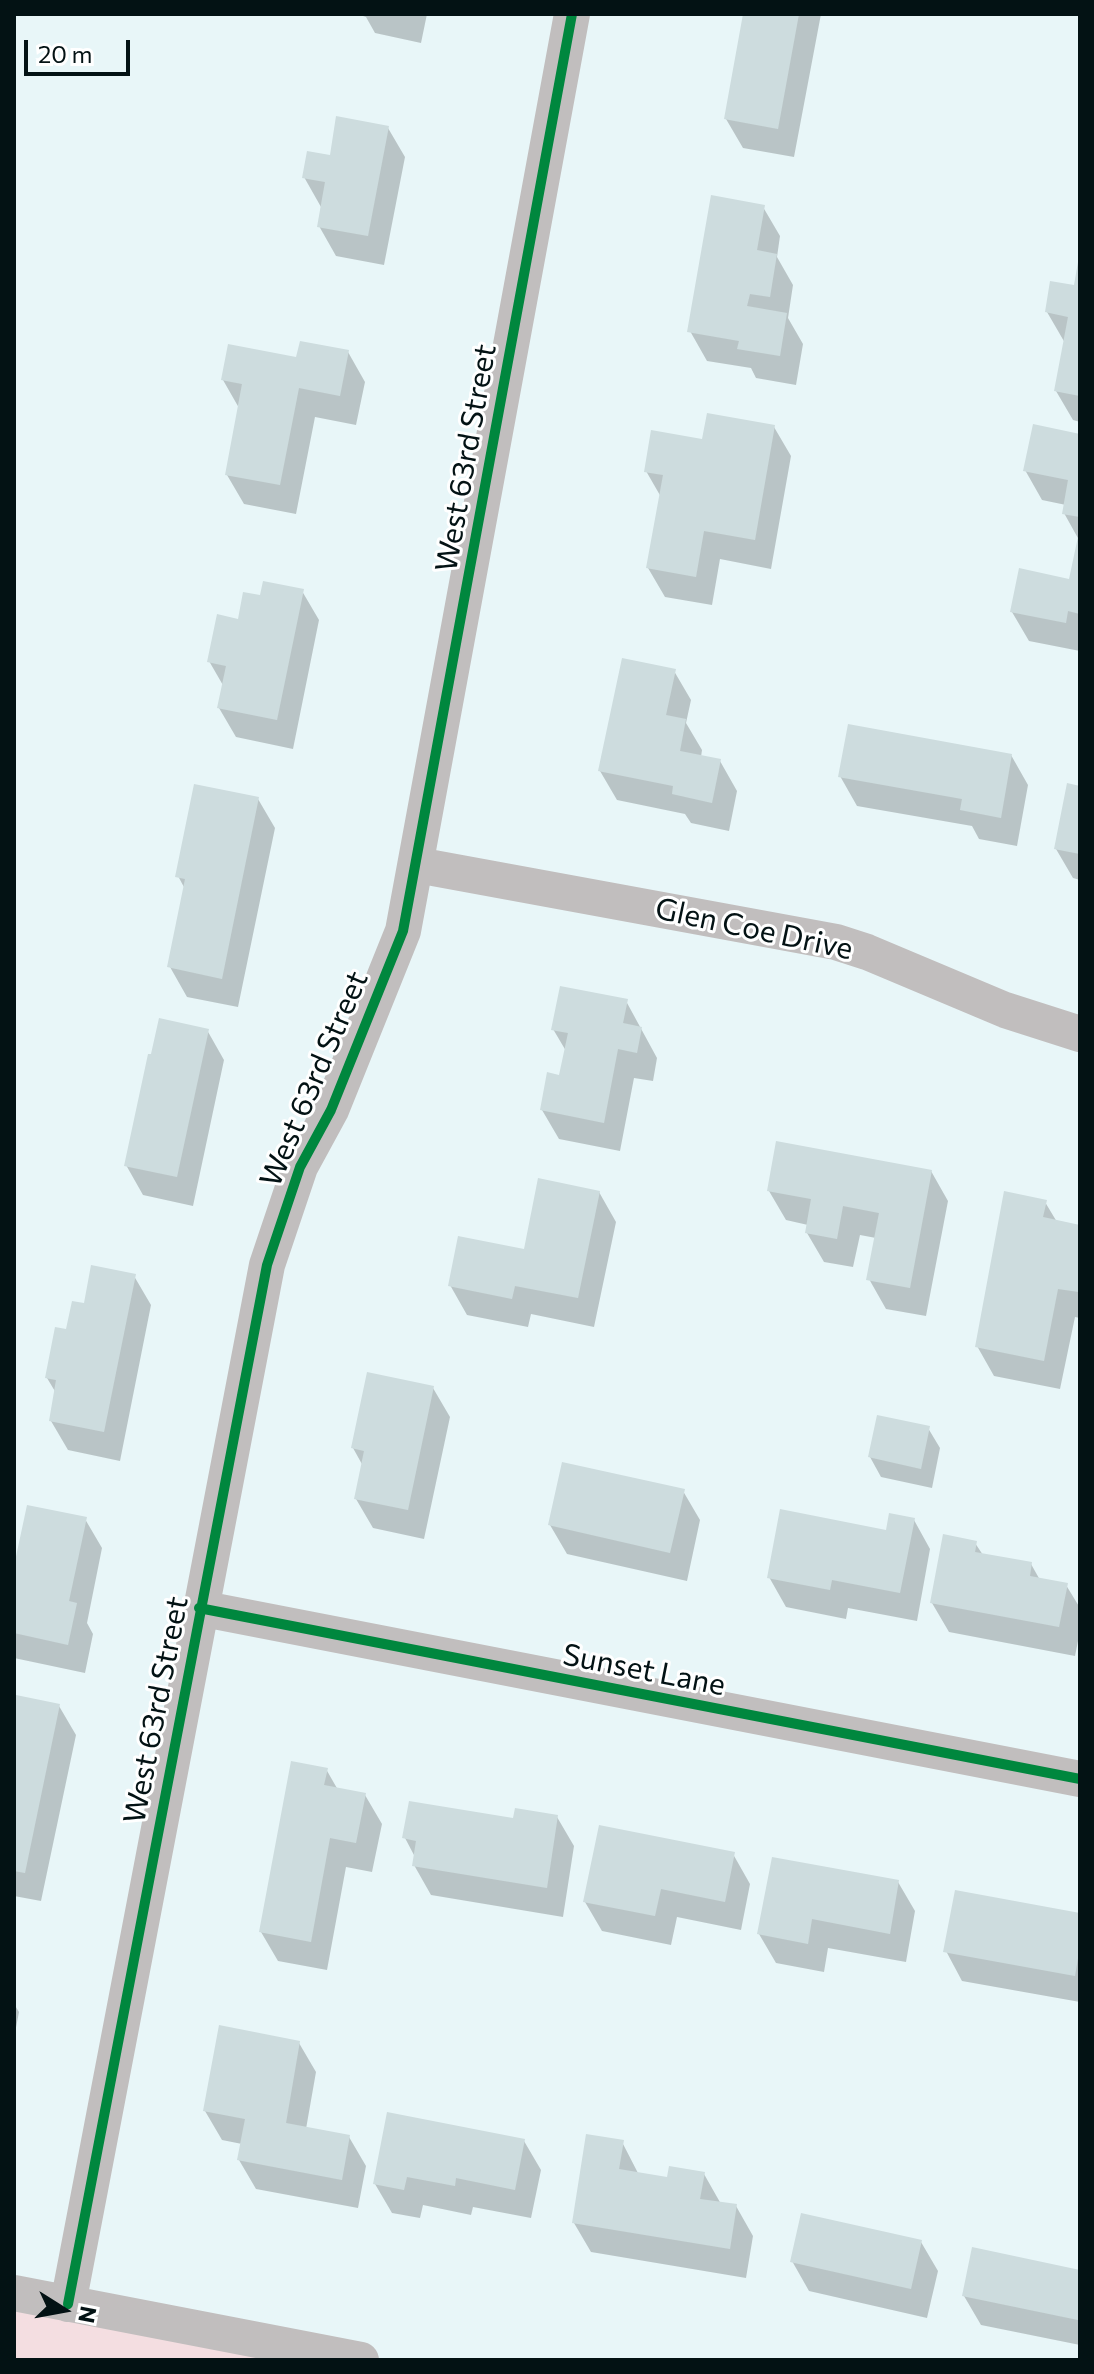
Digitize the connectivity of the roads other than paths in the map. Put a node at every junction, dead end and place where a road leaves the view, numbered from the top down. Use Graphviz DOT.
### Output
graph roads {
  1 [pos="572,14"];
  2 [pos="417,865"];
  3 [pos="1080,1034"];
  4 [pos="199,1608"];
  5 [pos="1080,1779"];
  6 [pos="14,2293"];
  7 [pos="68,2304"];
  8 [pos="361,2360"];
  1 -- 2 [label="street, West 63rd Street"];
  2 -- 3 [label="street, Glen Coe Drive"];
  2 -- 4 [label="street, West 63rd Street"];
  4 -- 5 [label="street, Sunset Lane"];
  4 -- 7 [label="street, West 63rd Street"];
  6 -- 7 [label="street"];
  7 -- 8 [label="street"];
}
